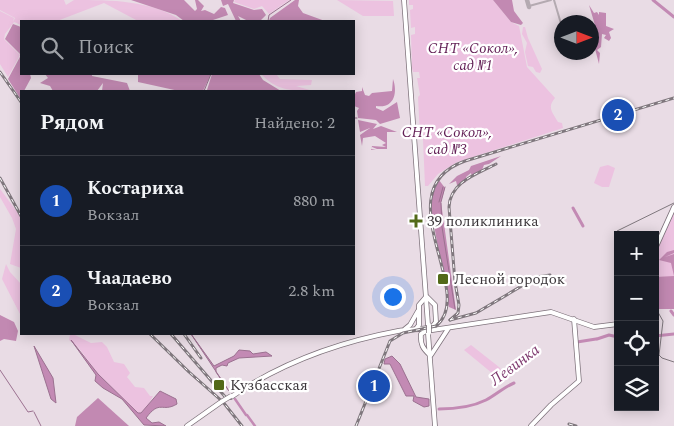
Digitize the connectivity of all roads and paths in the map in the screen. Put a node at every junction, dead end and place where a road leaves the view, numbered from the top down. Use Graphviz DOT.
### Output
graph roads {
  1 [pos="405,0"];
  2 [pos="674,207"];
  3 [pos="659,240"];
  4 [pos="426,295"];
  5 [pos="435,305"];
  6 [pos="419,309"];
  7 [pos="427,309"];
  8 [pos="414,319"];
  9 [pos="576,321"];
  10 [pos="614,324"];
  11 [pos="415,326"];
  12 [pos="427,326"];
  13 [pos="430,332"];
  14 [pos="440,334"];
  15 [pos="430,344"];
  16 [pos="430,353"];
  17 [pos="188,426"];
  18 [pos="435,426"];
  19 [pos="532,426"];
  1 -- 4 [label="main road"];
  2 -- 3 [label="main road"];
  4 -- 5 [label="main road"];
  4 -- 6 [label="main road"];
  4 -- 7 [label="main road"];
  5 -- 7 [label="main road"];
  5 -- 12 [label="main road"];
  6 -- 7 [label="main road"];
  6 -- 8 [label="main road"];
  6 -- 11 [label="main road"];
  7 -- 12 [label="main road"];
  8 -- 11 [label="main road"];
  8 -- 11 [label="main road"];
  9 -- 10 [label="main road"];
  9 -- 14 [label="main road"];
  9 -- 19 [label="main road"];
  11 -- 12 [label="main road"];
  11 -- 17 [label="main road, bridge"];
  12 -- 13 [label="main road, bridge"];
  13 -- 14 [label="main road"];
  13 -- 15 [label="main road"];
  13 -- 16 [label="main road"];
  13 -- 16 [label="main road"];
  14 -- 15 [label="main road"];
  14 -- 16 [label="main road"];
  15 -- 16 [label="main road"];
  16 -- 18 [label="main road"];
}
